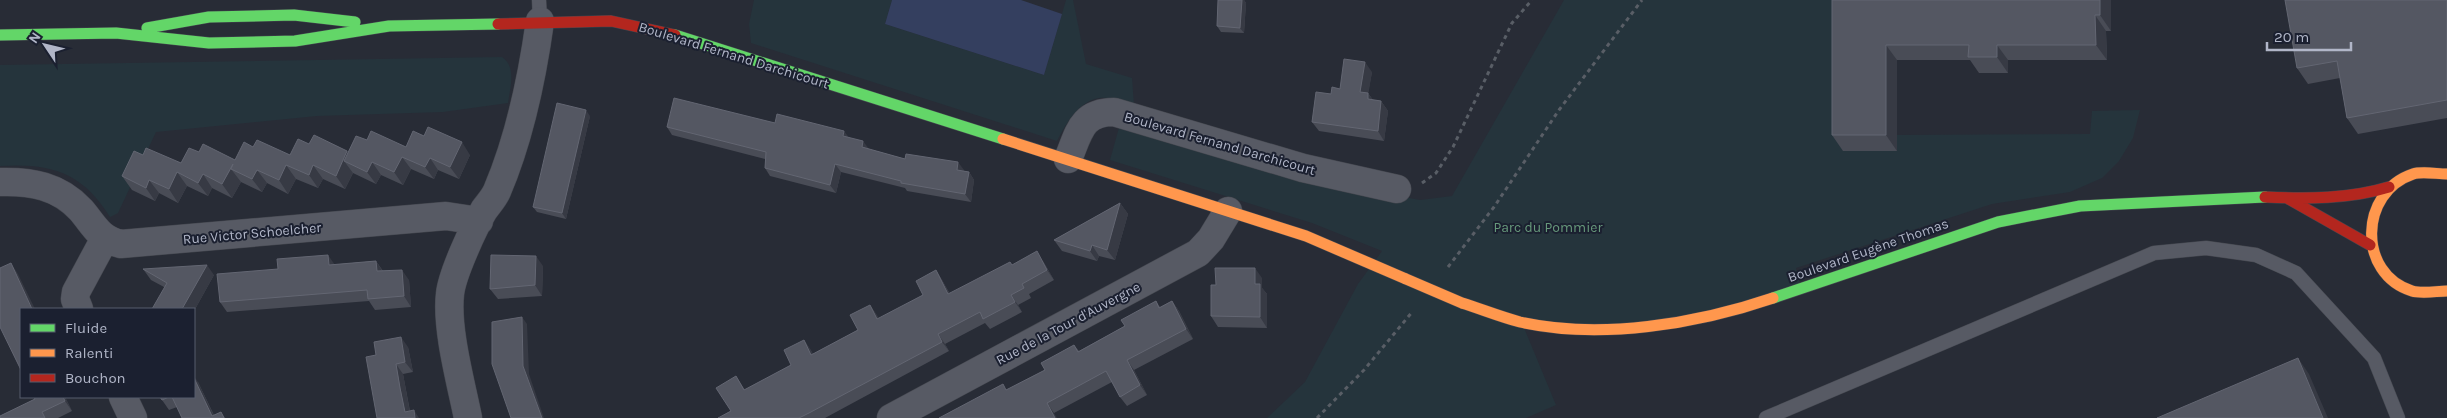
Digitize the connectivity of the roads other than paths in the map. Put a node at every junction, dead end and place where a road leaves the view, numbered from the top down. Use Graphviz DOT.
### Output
graph roads {
  1 [pos="275,0"];
  2 [pos="539,11"];
  3 [pos="279,15"];
  4 [pos="389,26"];
  5 [pos="116,33"];
  6 [pos="0,35"];
  7 [pos="280,42"];
  8 [pos="1068,159"];
  9 [pos="2447,174"];
  10 [pos="0,182"];
  11 [pos="2389,187"];
  12 [pos="1398,189"];
  13 [pos="2287,198"];
  14 [pos="1228,211"];
  15 [pos="479,221"];
  16 [pos="105,238"];
  17 [pos="2370,245"];
  18 [pos="2447,291"];
  19 [pos="79,308"];
  20 [pos="124,398"];
  21 [pos="134,418"];
  22 [pos="468,418"];
  23 [pos="891,418"];
  24 [pos="1766,418"];
  25 [pos="2398,418"];
  1 -- 3 [label="lane"];
  2 -- 4 [label="main road, Boulevard Fernand Darchicourt"];
  2 -- 8 [label="main road, Boulevard Fernand Darchicourt"];
  2 -- 15 [label="street"];
  3 -- 4 [label="main road, Boulevard Fernand Darchicourt"];
  3 -- 5 [label="main road, Boulevard Fernand Darchicourt"];
  3 -- 7 [label="lane"];
  4 -- 7 [label="main road, Boulevard Fernand Darchicourt"];
  5 -- 6 [label="main road, Boulevard Fernand Darchicourt"];
  5 -- 7 [label="main road, Boulevard Fernand Darchicourt"];
  8 -- 12 [label="street, Boulevard Fernand Darchicourt"];
  8 -- 14 [label="main road, Boulevard Fernand Darchicourt"];
  9 -- 11 [label="main road, Boulevard Eugène Thomas"];
  10 -- 16 [label="street"];
  11 -- 13 [label="main road, Boulevard Eugène Thomas"];
  11 -- 17 [label="main road"];
  13 -- 14 [label="main road, Boulevard Eugène Thomas, bridge"];
  13 -- 17 [label="main road, Boulevard Eugène Thomas"];
  14 -- 23 [label="street, Rue de la Tour d'Auvergne"];
  15 -- 16 [label="street, Rue Victor Schoelcher"];
  15 -- 22 [label="street"];
  16 -- 19 [label="street"];
  17 -- 18 [label="main road"];
  20 -- 21 [label="street"];
  24 -- 25 [label="lane"];
}
